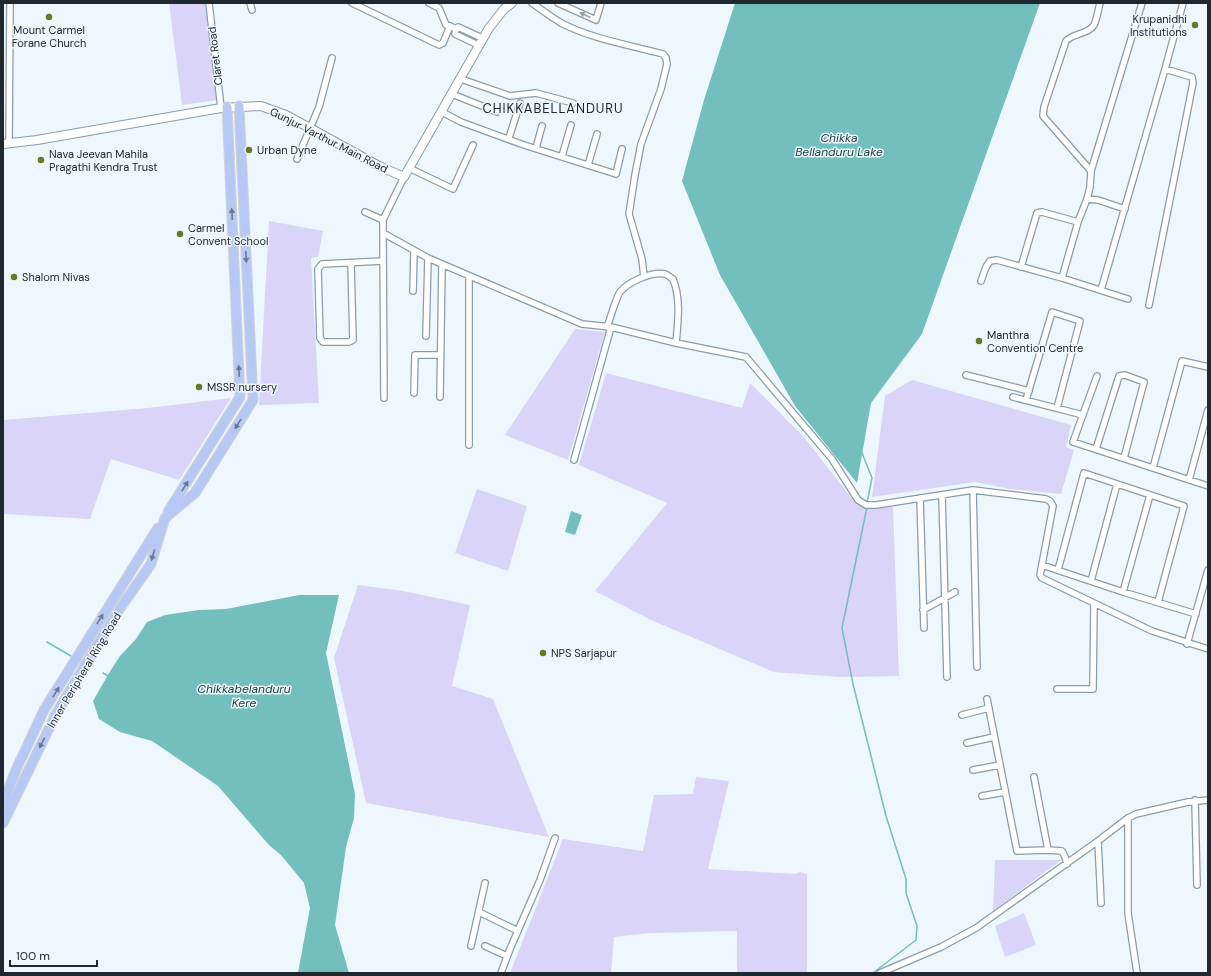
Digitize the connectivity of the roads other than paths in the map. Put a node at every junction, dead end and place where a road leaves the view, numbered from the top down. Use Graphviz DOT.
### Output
graph roads {
  1 [pos="10,3"];
  2 [pos="209,3"];
  3 [pos="250,3"];
  4 [pos="352,3"];
  5 [pos="430,3"];
  6 [pos="532,3"];
  7 [pos="558,3"];
  8 [pos="600,3"];
  9 [pos="1100,3"];
  10 [pos="1142,3"];
  11 [pos="1183,3"];
  12 [pos="509,4"];
  13 [pos="252,10"];
  14 [pos="453,28"];
  15 [pos="480,42"];
  16 [pos="332,58"];
  17 [pos="1165,69"];
  18 [pos="461,79"];
  19 [pos="452,94"];
  20 [pos="520,103"];
  21 [pos="573,103"];
  22 [pos="239,106"];
  23 [pos="224,108"];
  24 [pos="442,112"];
  25 [pos="497,112"];
  26 [pos="571,125"];
  27 [pos="542,126"];
  28 [pos="310,128"];
  29 [pos="597,134"];
  30 [pos="509,138"];
  31 [pos="6,144"];
  32 [pos="473,146"];
  33 [pos="536,148"];
  34 [pos="622,149"];
  35 [pos="562,156"];
  36 [pos="297,159"];
  37 [pos="588,165"];
  38 [pos="409,168"];
  39 [pos="1091,171"];
  40 [pos="404,177"];
  41 [pos="1087,199"];
  42 [pos="1125,209"];
  43 [pos="365,212"];
  44 [pos="383,220"];
  45 [pos="1078,222"];
  46 [pos="383,233"];
  47 [pos="414,252"];
  48 [pos="428,258"];
  49 [pos="383,261"];
  50 [pos="351,262"];
  51 [pos="442,264"];
  52 [pos="1021,267"];
  53 [pos="469,276"];
  54 [pos="644,276"];
  55 [pos="1062,278"];
  56 [pos="981,281"];
  57 [pos="1101,290"];
  58 [pos="413,291"];
  59 [pos="1128,299"];
  60 [pos="1149,305"];
  61 [pos="609,327"];
  62 [pos="426,336"];
  63 [pos="676,343"];
  64 [pos="440,355"];
  65 [pos="1208,367"];
  66 [pos="966,375"];
  67 [pos="1097,376"];
  68 [pos="1029,391"];
  69 [pos="414,392"];
  70 [pos="440,397"];
  71 [pos="1013,397"];
  72 [pos="384,398"];
  73 [pos="1026,400"];
  74 [pos="1057,408"];
  75 [pos="1208,410"];
  76 [pos="1084,415"];
  77 [pos="469,445"];
  78 [pos="1096,449"];
  79 [pos="1124,458"];
  80 [pos="574,460"];
  81 [pos="1153,468"];
  82 [pos="1189,480"];
  83 [pos="1117,484"];
  84 [pos="1208,486"];
  85 [pos="974,490"];
  86 [pos="942,495"];
  87 [pos="1150,495"];
  88 [pos="920,498"];
  89 [pos="164,518"];
  90 [pos="1042,565"];
  91 [pos="1058,570"];
  92 [pos="1208,570"];
  93 [pos="1091,581"];
  94 [pos="955,592"];
  95 [pos="1123,592"];
  96 [pos="945,597"];
  97 [pos="1158,602"];
  98 [pos="1094,604"];
  99 [pos="923,610"];
  100 [pos="1196,614"];
  101 [pos="924,628"];
  102 [pos="1187,644"];
  103 [pos="1208,649"];
  104 [pos="977,667"];
  105 [pos="948,677"];
  106 [pos="1057,689"];
  107 [pos="987,699"];
  108 [pos="989,708"];
  109 [pos="962,715"];
  110 [pos="994,737"];
  111 [pos="967,743"];
  112 [pos="1000,765"];
  113 [pos="973,770"];
  114 [pos="1034,777"];
  115 [pos="1005,792"];
  116 [pos="982,796"];
  117 [pos="1195,800"];
  118 [pos="1208,800"];
  119 [pos="3,803"];
  120 [pos="1128,818"];
  121 [pos="3,823"];
  122 [pos="555,838"];
  123 [pos="1098,841"];
  124 [pos="1048,850"];
  125 [pos="1067,864"];
  126 [pos="485,883"];
  127 [pos="1197,885"];
  128 [pos="1101,903"];
  129 [pos="478,912"];
  130 [pos="518,931"];
  131 [pos="472,946"];
  132 [pos="485,946"];
  133 [pos="507,956"];
  134 [pos="501,973"];
  135 [pos="880,973"];
  136 [pos="1137,973"];
  1 -- 31 [label="street"];
  2 -- 23 [label="street, Claret Road"];
  3 -- 13 [label="street"];
  4 -- 14 [label="street"];
  5 -- 14 [label="street"];
  6 -- 54 [label="street"];
  8 -- 7 [label="street, one-way"];
  9 -- 39 [label="street"];
  10 -- 39 [label="street"];
  11 -- 17 [label="street"];
  12 -- 15 [label="main road"];
  14 -- 15 [label="street"];
  15 -- 18 [label="main road"];
  16 -- 28 [label="street"];
  17 -- 42 [label="street"];
  17 -- 60 [label="street"];
  18 -- 19 [label="main road"];
  18 -- 21 [label="street"];
  19 -- 24 [label="main road"];
  19 -- 25 [label="street"];
  20 -- 30 [label="street"];
  22 -- 23 [label="main road, Gunjur Varthur Main Road"];
  22 -- 28 [label="main road, Gunjur Varthur Main Road"];
  22 -- 89 [label="main road, Inner Peripheral Ring Road, one-way"];
  23 -- 31 [label="main road, Gunjur Varthur Main Road"];
  89 -- 23 [label="main road, Inner Peripheral Ring Road, one-way"];
  24 -- 30 [label="street"];
  24 -- 38 [label="main road"];
  26 -- 35 [label="street"];
  27 -- 33 [label="street"];
  28 -- 36 [label="street"];
  28 -- 40 [label="main road, Gunjur Varthur Main Road"];
  29 -- 37 [label="street"];
  30 -- 33 [label="street"];
  32 -- 38 [label="street"];
  33 -- 35 [label="street"];
  34 -- 37 [label="street"];
  35 -- 37 [label="street"];
  38 -- 40 [label="main road"];
  39 -- 41 [label="street"];
  40 -- 44 [label="street"];
  41 -- 42 [label="street"];
  41 -- 45 [label="street"];
  42 -- 57 [label="street"];
  43 -- 44 [label="street"];
  44 -- 46 [label="street"];
  45 -- 52 [label="street"];
  45 -- 55 [label="street"];
  46 -- 47 [label="street"];
  46 -- 49 [label="street"];
  47 -- 48 [label="street"];
  47 -- 58 [label="street"];
  48 -- 51 [label="street"];
  48 -- 62 [label="street"];
  49 -- 50 [label="street"];
  49 -- 72 [label="street"];
  50 -- 50 [label="street"];
  51 -- 53 [label="street"];
  51 -- 64 [label="street"];
  52 -- 55 [label="street"];
  52 -- 56 [label="street"];
  53 -- 61 [label="street"];
  53 -- 77 [label="street"];
  54 -- 61 [label="street"];
  54 -- 63 [label="street"];
  55 -- 57 [label="street"];
  57 -- 59 [label="street"];
  61 -- 63 [label="street"];
  61 -- 80 [label="street"];
  63 -- 88 [label="street"];
  64 -- 69 [label="street"];
  64 -- 70 [label="street"];
  65 -- 81 [label="street"];
  66 -- 68 [label="street"];
  67 -- 76 [label="street"];
  68 -- 73 [label="street"];
  68 -- 74 [label="street"];
  71 -- 73 [label="street"];
  73 -- 74 [label="street"];
  74 -- 76 [label="street"];
  75 -- 82 [label="street"];
  76 -- 78 [label="street"];
  78 -- 79 [label="street"];
  78 -- 79 [label="street"];
  79 -- 81 [label="street"];
  81 -- 82 [label="street"];
  82 -- 84 [label="street"];
  83 -- 87 [label="street"];
  83 -- 91 [label="street"];
  83 -- 93 [label="street"];
  85 -- 86 [label="street"];
  85 -- 90 [label="street"];
  85 -- 104 [label="street"];
  86 -- 88 [label="street"];
  86 -- 96 [label="street"];
  87 -- 95 [label="street"];
  87 -- 97 [label="street"];
  88 -- 99 [label="street"];
  119 -- 89 [label="main road, Inner Peripheral Ring Road, one-way"];
  89 -- 121 [label="main road, Inner Peripheral Ring Road, one-way"];
  90 -- 91 [label="street"];
  90 -- 98 [label="street"];
  91 -- 93 [label="street"];
  92 -- 100 [label="street"];
  93 -- 95 [label="street"];
  94 -- 96 [label="street"];
  95 -- 97 [label="street"];
  96 -- 99 [label="street"];
  96 -- 105 [label="street"];
  97 -- 100 [label="street"];
  98 -- 102 [label="street"];
  98 -- 106 [label="street"];
  99 -- 101 [label="street"];
  100 -- 102 [label="street"];
  102 -- 103 [label="street"];
  107 -- 108 [label="street"];
  108 -- 109 [label="street"];
  108 -- 110 [label="street"];
  110 -- 111 [label="street"];
  110 -- 112 [label="street"];
  112 -- 113 [label="street"];
  112 -- 115 [label="street"];
  114 -- 124 [label="street"];
  115 -- 116 [label="street"];
  115 -- 124 [label="street"];
  117 -- 118 [label="street"];
  117 -- 120 [label="street"];
  117 -- 127 [label="street"];
  120 -- 123 [label="street"];
  120 -- 136 [label="street"];
  122 -- 130 [label="street"];
  123 -- 125 [label="street"];
  123 -- 128 [label="street"];
  124 -- 125 [label="street"];
  125 -- 135 [label="street"];
  126 -- 129 [label="street"];
  129 -- 130 [label="street"];
  129 -- 131 [label="street"];
  130 -- 133 [label="street"];
  132 -- 133 [label="street"];
  133 -- 134 [label="street"];
}
